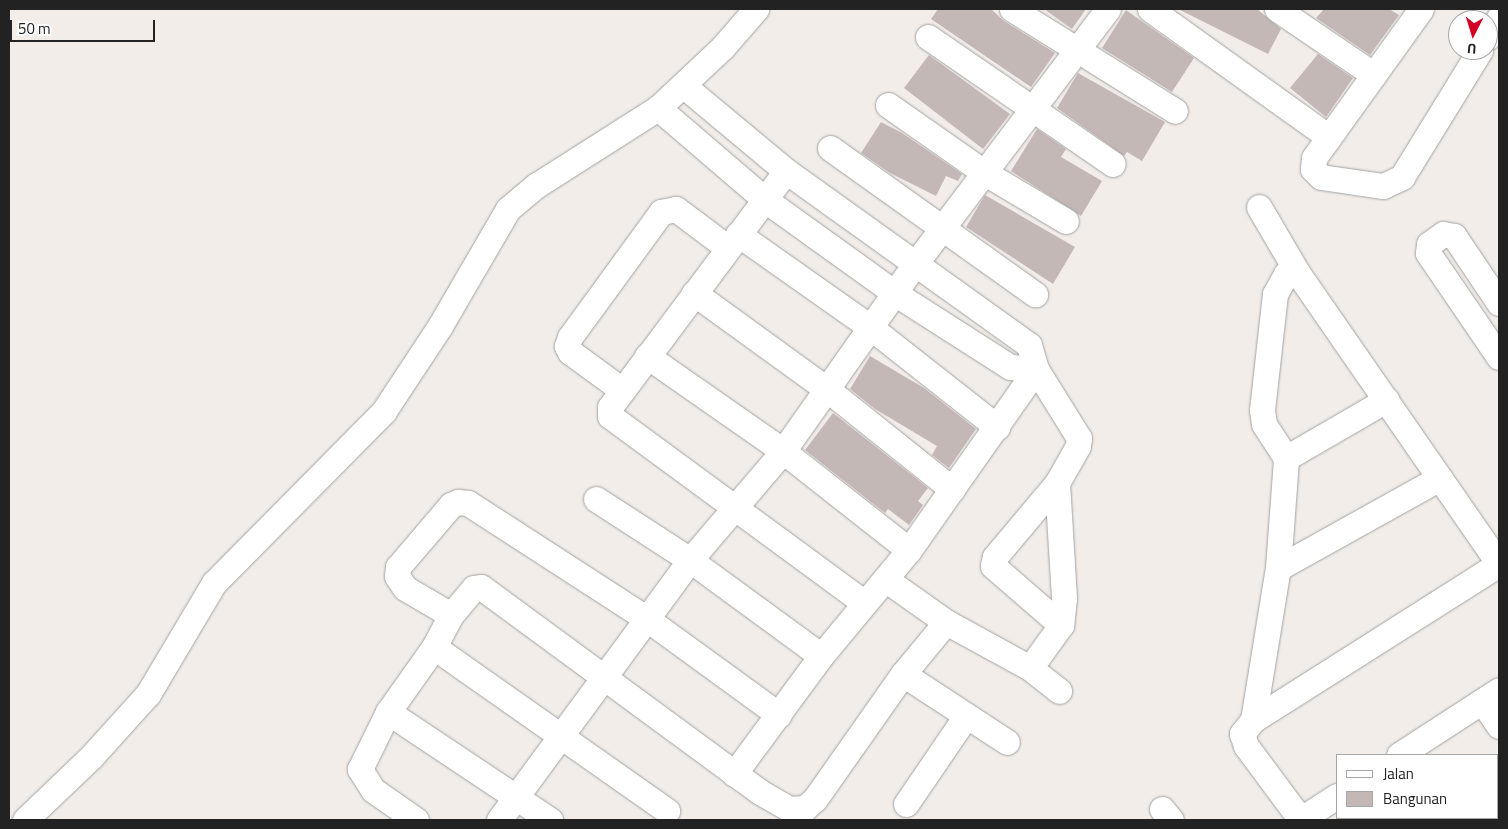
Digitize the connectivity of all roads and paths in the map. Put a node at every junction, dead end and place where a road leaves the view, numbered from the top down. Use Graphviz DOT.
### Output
graph roads {
  1 [pos="756,9"];
  2 [pos="1012,9"];
  3 [pos="1108,9"];
  4 [pos="1150,9"];
  5 [pos="1277,9"];
  6 [pos="1410,12"];
  7 [pos="928,36"];
  8 [pos="1077,51"];
  9 [pos="1474,60"];
  10 [pos="1374,75"];
  11 [pos="684,86"];
  12 [pos="888,105"];
  13 [pos="658,108"];
  14 [pos="1033,111"];
  15 [pos="1175,111"];
  16 [pos="1329,137"];
  17 [pos="830,148"];
  18 [pos="1113,164"];
  19 [pos="786,171"];
  20 [pos="985,173"];
  21 [pos="764,199"];
  22 [pos="1259,208"];
  23 [pos="1066,222"];
  24 [pos="941,229"];
  25 [pos="733,241"];
  26 [pos="915,264"];
  27 [pos="1297,272"];
  28 [pos="694,292"];
  29 [pos="896,294"];
  30 [pos="1035,294"];
  31 [pos="1499,303"];
  32 [pos="870,327"];
  33 [pos="647,356"];
  34 [pos="1499,357"];
  35 [pos="1036,369"];
  36 [pos="622,390"];
  37 [pos="828,390"];
  38 [pos="1386,400"];
  39 [pos="997,427"];
  40 [pos="783,451"];
  41 [pos="1286,458"];
  42 [pos="1440,478"];
  43 [pos="1057,483"];
  44 [pos="952,489"];
  45 [pos="596,500"];
  46 [pos="736,509"];
  47 [pos="909,550"];
  48 [pos="690,560"];
  49 [pos="1499,564"];
  50 [pos="1278,568"];
  51 [pos="885,579"];
  52 [pos="865,603"];
  53 [pos="451,615"];
  54 [pos="647,619"];
  55 [pos="946,622"];
  56 [pos="1061,625"];
  57 [pos="434,647"];
  58 [pos="821,656"];
  59 [pos="1030,668"];
  60 [pos="903,674"];
  61 [pos="604,680"];
  62 [pos="1059,691"];
  63 [pos="1491,696"];
  64 [pos="388,712"];
  65 [pos="779,715"];
  66 [pos="966,716"];
  67 [pos="1253,720"];
  68 [pos="1499,726"];
  69 [pos="562,736"];
  70 [pos="1007,742"];
  71 [pos="1401,754"];
  72 [pos="734,774"];
  73 [pos="517,796"];
  74 [pos="1336,797"];
  75 [pos="906,804"];
  76 [pos="667,811"];
  77 [pos="25,820"];
  78 [pos="416,820"];
  79 [pos="499,820"];
  80 [pos="550,820"];
  81 [pos="1301,820"];
  1 -- 11 [label="street"];
  2 -- 8 [label="street"];
  3 -- 8 [label="street"];
  4 -- 16 [label="street"];
  5 -- 10 [label="street"];
  6 -- 10 [label="street"];
  7 -- 14 [label="street"];
  8 -- 14 [label="street"];
  8 -- 15 [label="street"];
  9 -- 16 [label="street"];
  10 -- 16 [label="street"];
  11 -- 13 [label="street"];
  11 -- 19 [label="street"];
  12 -- 20 [label="street"];
  13 -- 21 [label="street"];
  13 -- 77 [label="street"];
  14 -- 18 [label="street"];
  14 -- 20 [label="street"];
  17 -- 24 [label="street"];
  19 -- 21 [label="street"];
  19 -- 26 [label="street"];
  20 -- 23 [label="street"];
  20 -- 24 [label="street"];
  21 -- 25 [label="street"];
  21 -- 29 [label="street"];
  22 -- 27 [label="street"];
  24 -- 26 [label="street"];
  24 -- 30 [label="street"];
  25 -- 28 [label="street"];
  25 -- 32 [label="street"];
  25 -- 36 [label="street"];
  26 -- 29 [label="street"];
  26 -- 35 [label="street"];
  27 -- 38 [label="street"];
  27 -- 41 [label="street"];
  28 -- 33 [label="street"];
  28 -- 37 [label="street"];
  29 -- 32 [label="street"];
  29 -- 35 [label="street"];
  31 -- 34 [label="street"];
  32 -- 37 [label="street"];
  32 -- 39 [label="street"];
  33 -- 36 [label="street"];
  33 -- 40 [label="street"];
  35 -- 39 [label="street"];
  35 -- 43 [label="street"];
  36 -- 46 [label="street"];
  37 -- 40 [label="street"];
  37 -- 44 [label="street"];
  38 -- 41 [label="street"];
  38 -- 42 [label="street"];
  39 -- 44 [label="street"];
  40 -- 46 [label="street"];
  40 -- 47 [label="street"];
  41 -- 50 [label="street"];
  42 -- 49 [label="street"];
  42 -- 50 [label="street"];
  43 -- 56 [label="street"];
  43 -- 56 [label="street"];
  44 -- 47 [label="street"];
  45 -- 48 [label="street"];
  46 -- 48 [label="street"];
  46 -- 52 [label="street"];
  47 -- 51 [label="street"];
  48 -- 54 [label="street"];
  48 -- 58 [label="street"];
  49 -- 67 [label="street"];
  50 -- 67 [label="street"];
  51 -- 52 [label="street"];
  51 -- 55 [label="street"];
  52 -- 58 [label="street"];
  53 -- 54 [label="street"];
  53 -- 57 [label="street"];
  53 -- 61 [label="street"];
  54 -- 61 [label="street"];
  54 -- 65 [label="street"];
  55 -- 59 [label="street"];
  55 -- 60 [label="street"];
  56 -- 59 [label="street"];
  57 -- 64 [label="street"];
  57 -- 69 [label="street"];
  58 -- 65 [label="street"];
  59 -- 62 [label="street"];
  60 -- 66 [label="street"];
  60 -- 72 [label="street"];
  61 -- 69 [label="street"];
  61 -- 72 [label="street"];
  63 -- 68 [label="street"];
  63 -- 71 [label="street"];
  64 -- 73 [label="street"];
  64 -- 78 [label="street"];
  65 -- 72 [label="street"];
  66 -- 70 [label="street"];
  66 -- 75 [label="street"];
  67 -- 81 [label="street"];
  69 -- 73 [label="street"];
  69 -- 76 [label="street"];
  73 -- 79 [label="street"];
  73 -- 80 [label="street"];
  74 -- 81 [label="street"];
}
